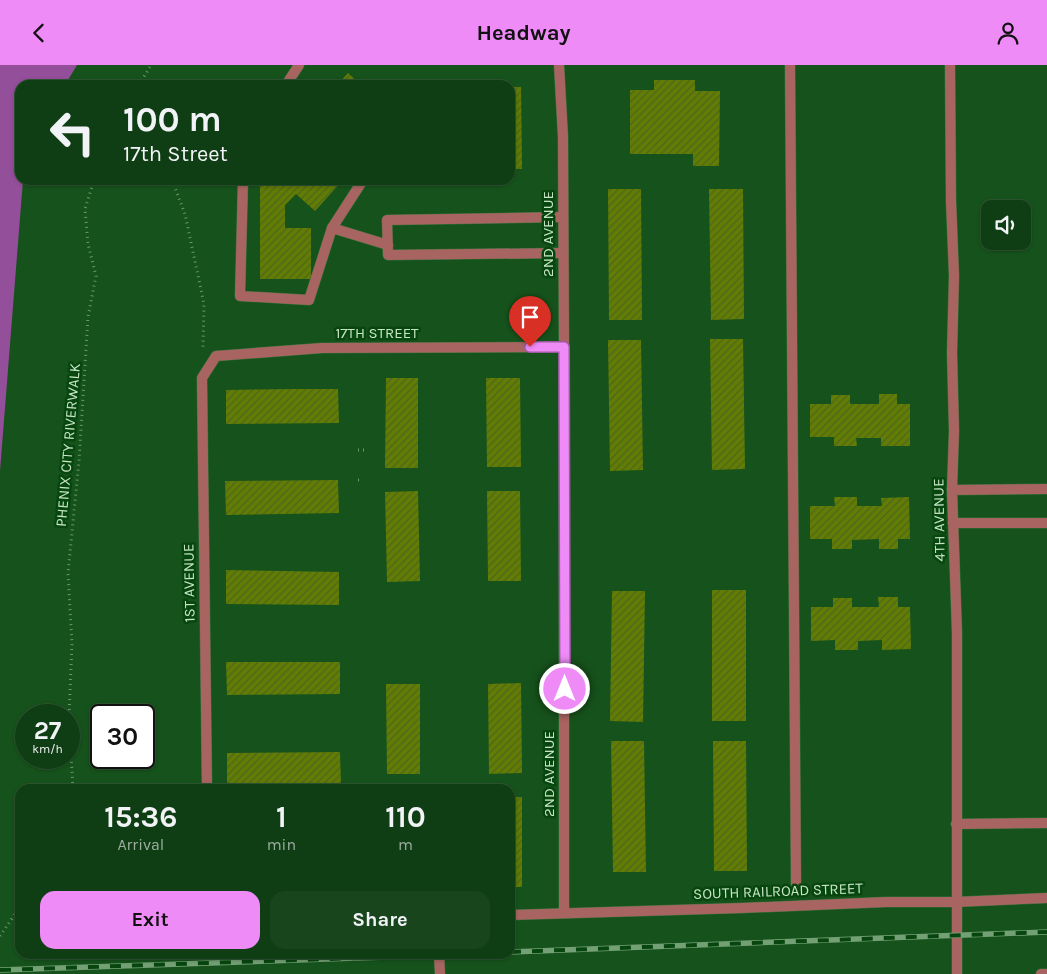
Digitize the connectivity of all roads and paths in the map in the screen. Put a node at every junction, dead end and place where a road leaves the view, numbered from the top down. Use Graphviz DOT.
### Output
graph roads {
  1 [pos="151,65"];
  2 [pos="299,65"];
  3 [pos="559,65"];
  4 [pos="790,65"];
  5 [pos="950,65"];
  6 [pos="142,80"];
  7 [pos="289,80"];
  8 [pos="92,185"];
  9 [pos="174,185"];
  10 [pos="243,185"];
  11 [pos="360,185"];
  12 [pos="563,217"];
  13 [pos="332,228"];
  14 [pos="388,245"];
  15 [pos="563,253"];
  16 [pos="564,347"];
  17 [pos="203,350"];
  18 [pos="202,378"];
  19 [pos="358,450"];
  20 [pos="364,450"];
  21 [pos="358,480"];
  22 [pos="363,480"];
  23 [pos="1047,489"];
  24 [pos="952,490"];
  25 [pos="953,523"];
  26 [pos="1047,523"];
  27 [pos="70,704"];
  28 [pos="72,769"];
  29 [pos="73,784"];
  30 [pos="207,784"];
  31 [pos="1047,823"];
  32 [pos="956,824"];
  33 [pos="796,883"];
  34 [pos="1047,898"];
  35 [pos="955,902"];
  36 [pos="564,913"];
  37 [pos="15,914"];
  38 [pos="515,915"];
  39 [pos="0,936"];
  40 [pos="439,959"];
  41 [pos="440,974"];
  42 [pos="957,974"];
  43 [pos="1041,974"];
  44 [pos="1047,974"];
  1 -- 6 [label="path"];
  2 -- 7 [label="street"];
  3 -- 12 [label="street, 2ND AVENUE"];
  4 -- 33 [label="street"];
  5 -- 24 [label="street, 4TH AVENUE"];
  8 -- 27 [label="path, PHENIX CITY RIVERWALK"];
  9 -- 17 [label="path"];
  10 -- 13 [label="street"];
  11 -- 13 [label="street"];
  12 -- 14 [label="street"];
  12 -- 15 [label="street, 2ND AVENUE"];
  13 -- 14 [label="street"];
  14 -- 15 [label="street"];
  15 -- 16 [label="street, 2ND AVENUE"];
  16 -- 18 [label="street, 17TH STREET"];
  16 -- 36 [label="street, 2ND AVENUE"];
  18 -- 30 [label="street, 1ST AVENUE"];
  19 -- 20 [label="path"];
  21 -- 22 [label="path"];
  23 -- 24 [label="street"];
  24 -- 25 [label="street, 4TH AVENUE"];
  25 -- 26 [label="street"];
  25 -- 32 [label="street, 4TH AVENUE"];
  28 -- 29 [label="path, PHENIX CITY RIVERWALK"];
  31 -- 32 [label="street"];
  32 -- 35 [label="street, 4TH AVENUE"];
  34 -- 35 [label="street, SOUTH RAILROAD STREET"];
  35 -- 36 [label="street, SOUTH RAILROAD STREET"];
  35 -- 42 [label="street, 4TH AVENUE"];
  36 -- 38 [label="street, SOUTH RAILROAD STREET"];
  37 -- 39 [label="path"];
  40 -- 41 [label="street"];
  43 -- 44 [label="street"];
}
